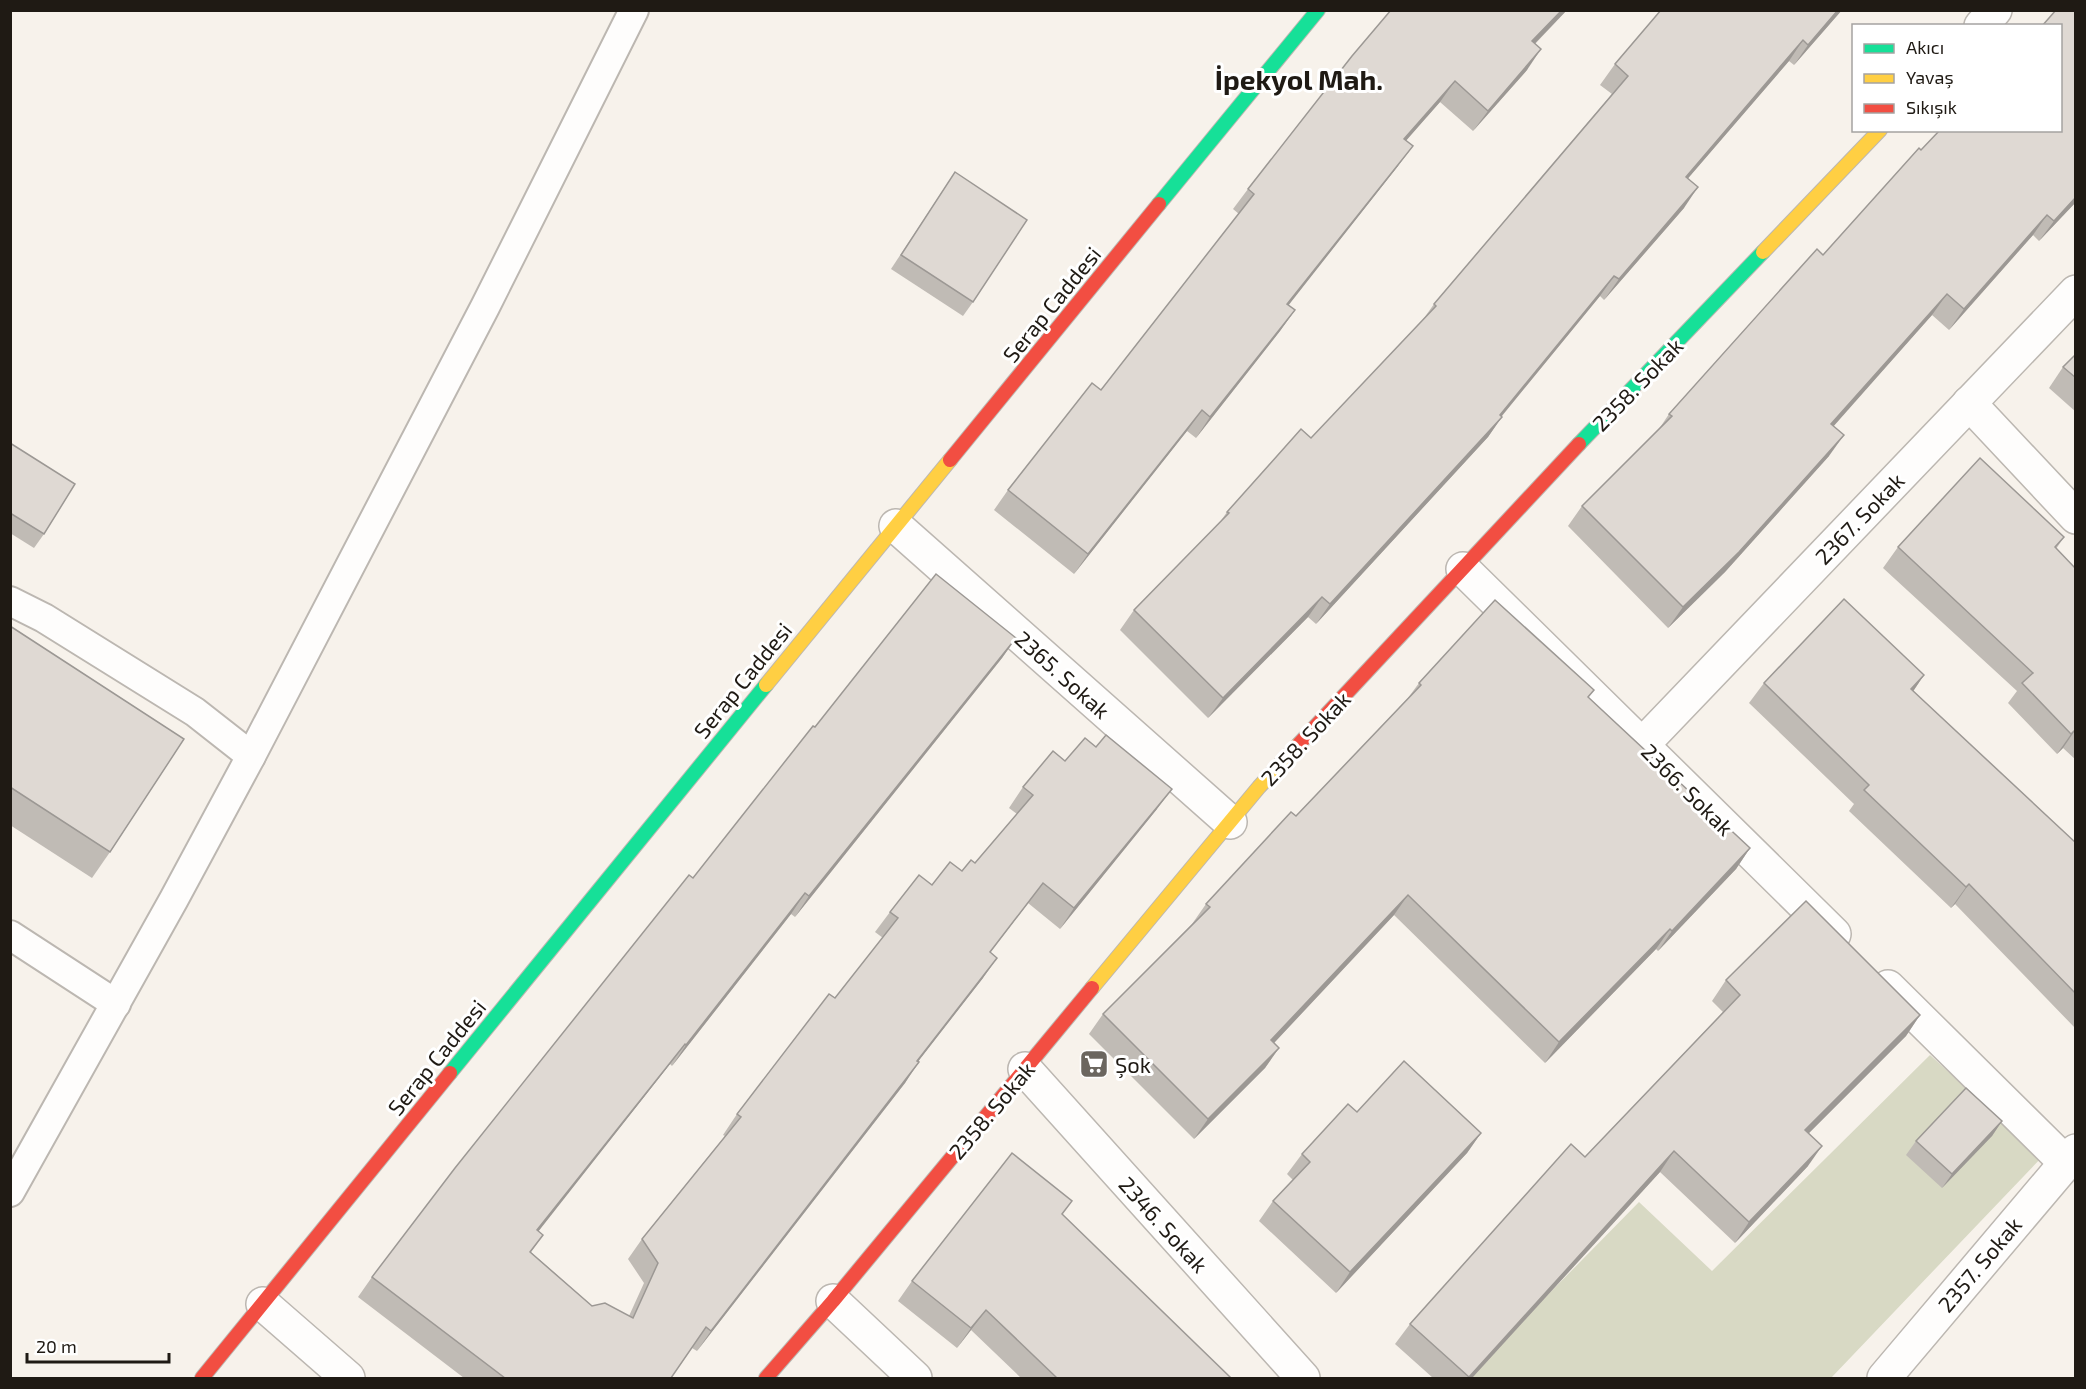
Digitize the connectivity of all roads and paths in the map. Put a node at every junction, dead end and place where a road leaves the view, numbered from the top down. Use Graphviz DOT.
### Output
graph roads {
  1 [pos="634,10"];
  2 [pos="1318,10"];
  3 [pos="1995,10"];
  4 [pos="1983,24"];
  5 [pos="1878,132"];
  6 [pos="2076,292"];
  7 [pos="1969,403"];
  8 [pos="2076,517"];
  9 [pos="896,526"];
  10 [pos="1463,569"];
  11 [pos="10,601"];
  12 [pos="1643,744"];
  13 [pos="251,756"];
  14 [pos="1230,822"];
  15 [pos="10,935"];
  16 [pos="116,1004"];
  17 [pos="1025,1069"];
  18 [pos="2070,1156"];
  19 [pos="14,1178"];
  20 [pos="833,1301"];
  21 [pos="263,1304"];
  22 [pos="202,1378"];
  23 [pos="348,1378"];
  24 [pos="766,1378"];
  25 [pos="915,1378"];
  26 [pos="1303,1378"];
  27 [pos="1884,1378"];
  1 -- 13 [label="lane"];
  2 -- 9 [label="street, Serap Caddesi"];
  3 -- 4 [label="street"];
  5 -- 10 [label="street, 2358. Sokak"];
  6 -- 7 [label="street, 2367. Sokak"];
  7 -- 8 [label="street"];
  7 -- 12 [label="street, 2367. Sokak"];
  9 -- 14 [label="street, 2365. Sokak"];
  9 -- 21 [label="street, Serap Caddesi"];
  10 -- 12 [label="street, 2366. Sokak"];
  10 -- 14 [label="street, 2358. Sokak"];
  11 -- 13 [label="lane"];
  12 -- 18 [label="street, 2366. Sokak"];
  13 -- 16 [label="lane"];
  14 -- 17 [label="street, 2358. Sokak"];
  15 -- 16 [label="lane"];
  16 -- 19 [label="lane"];
  17 -- 20 [label="street, 2358. Sokak"];
  17 -- 26 [label="street, 2346. Sokak"];
  18 -- 27 [label="street, 2357. Sokak"];
  20 -- 24 [label="street, 2358. Sokak"];
  20 -- 25 [label="street"];
  21 -- 22 [label="street, Serap Caddesi"];
  21 -- 23 [label="street"];
}
